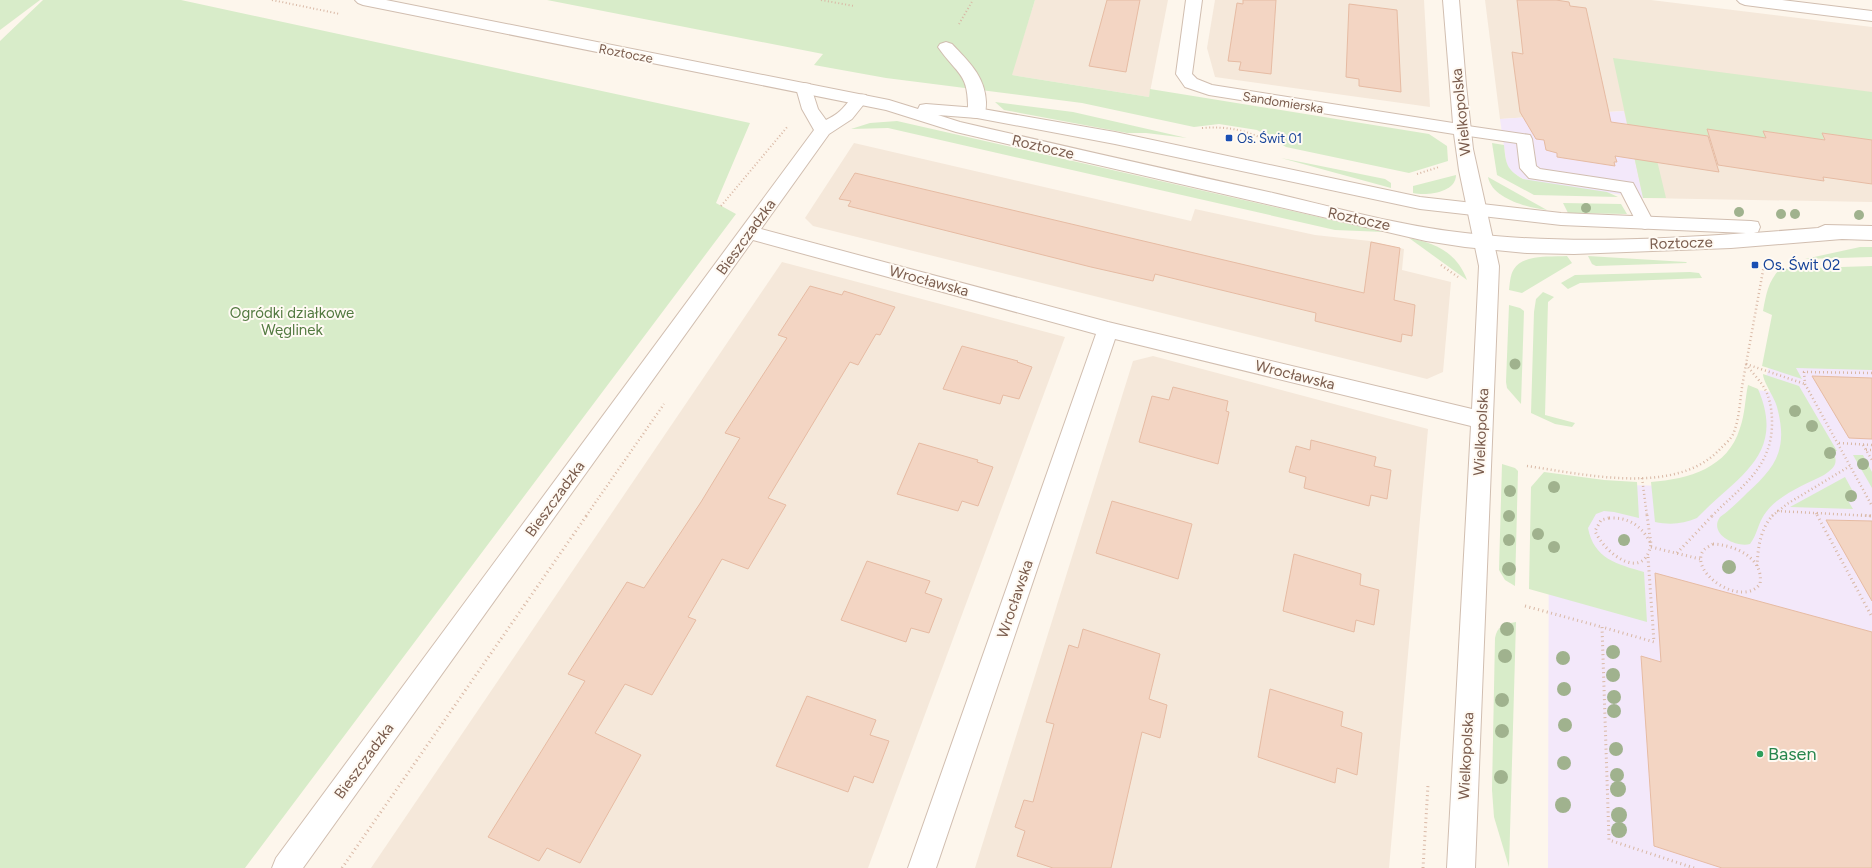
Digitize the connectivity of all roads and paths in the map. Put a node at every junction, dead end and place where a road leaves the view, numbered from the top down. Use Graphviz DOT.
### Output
graph roads {
  1 [pos="363,0"];
  2 [pos="821,0"];
  3 [pos="1194,0"];
  4 [pos="1451,0"];
  5 [pos="1746,0"];
  6 [pos="854,6"];
  7 [pos="1872,16"];
  8 [pos="946,47"];
  9 [pos="804,88"];
  10 [pos="860,99"];
  11 [pos="889,106"];
  12 [pos="977,113"];
  13 [pos="790,122"];
  14 [pos="823,130"];
  15 [pos="1461,130"];
  16 [pos="721,206"];
  17 [pos="1477,210"];
  18 [pos="1645,223"];
  19 [pos="750,233"];
  20 [pos="1840,233"];
  21 [pos="1872,233"];
  22 [pos="1486,242"];
  23 [pos="1440,265"];
  24 [pos="1764,265"];
  25 [pos="1459,278"];
  26 [pos="1108,330"];
  27 [pos="1746,363"];
  28 [pos="1872,373"];
  29 [pos="1804,384"];
  30 [pos="665,403"];
  31 [pos="1482,420"];
  32 [pos="1838,443"];
  33 [pos="1863,444"];
  34 [pos="1872,444"];
  35 [pos="1866,450"];
  36 [pos="1872,450"];
  37 [pos="1872,460"];
  38 [pos="1527,466"];
  39 [pos="1850,466"];
  40 [pos="1642,478"];
  41 [pos="1872,506"];
  42 [pos="1776,511"];
  43 [pos="1816,513"];
  44 [pos="1872,516"];
  45 [pos="1651,545"];
  46 [pos="1677,553"];
  47 [pos="1648,557"];
  48 [pos="1700,558"];
  49 [pos="1757,566"];
  50 [pos="1526,606"];
  51 [pos="1872,617"];
  52 [pos="1602,627"];
  53 [pos="286,868"];
  54 [pos="342,868"];
  55 [pos="922,868"];
  56 [pos="1461,868"];
  57 [pos="1694,868"];
  1 -- 9 [label="street, Roztocze"];
  2 -- 6 [label="path"];
  3 -- 15 [label="street, Sandomierska"];
  4 -- 15 [label="street, Wielkopolska"];
  5 -- 7 [label="street"];
  8 -- 12 [label="street"];
  9 -- 10 [label="street, Roztocze"];
  9 -- 14 [label="street"];
  10 -- 11 [label="street, Roztocze"];
  10 -- 14 [label="street, Bieszczadzka"];
  11 -- 12 [label="street, Roztocze"];
  11 -- 22 [label="street, Roztocze"];
  12 -- 17 [label="street, Roztocze"];
  13 -- 16 [label="path"];
  14 -- 19 [label="street, Bieszczadzka"];
  15 -- 17 [label="street, Wielkopolska"];
  15 -- 18 [label="lane"];
  17 -- 18 [label="street, Roztocze"];
  17 -- 22 [label="street, Wielkopolska"];
  18 -- 20 [label="street, Roztocze"];
  19 -- 26 [label="street, Wrocławska"];
  19 -- 53 [label="street, Bieszczadzka"];
  20 -- 21 [label="street, Roztocze"];
  20 -- 22 [label="street, Roztocze"];
  22 -- 31 [label="street, Wielkopolska"];
  23 -- 25 [label="path"];
  24 -- 27 [label="path"];
  26 -- 31 [label="street, Wrocławska"];
  26 -- 55 [label="street, Wrocławska"];
  27 -- 29 [label="path"];
  27 -- 40 [label="path"];
  27 -- 46 [label="path"];
  28 -- 29 [label="path"];
  29 -- 32 [label="path"];
  30 -- 54 [label="path"];
  31 -- 56 [label="street, Wielkopolska"];
  32 -- 33 [label="path"];
  32 -- 39 [label="path"];
  33 -- 34 [label="path"];
  33 -- 35 [label="path"];
  35 -- 36 [label="path"];
  35 -- 37 [label="path"];
  38 -- 40 [label="path"];
  39 -- 41 [label="path"];
  39 -- 42 [label="path"];
  40 -- 45 [label="path"];
  42 -- 43 [label="path"];
  42 -- 49 [label="path"];
  43 -- 44 [label="path"];
  43 -- 51 [label="path"];
  45 -- 46 [label="path"];
  45 -- 47 [label="path"];
  45 -- 47 [label="path"];
  46 -- 48 [label="path"];
  47 -- 52 [label="path"];
  48 -- 49 [label="path"];
  48 -- 49 [label="path"];
  50 -- 52 [label="path"];
  52 -- 57 [label="path"];
}
